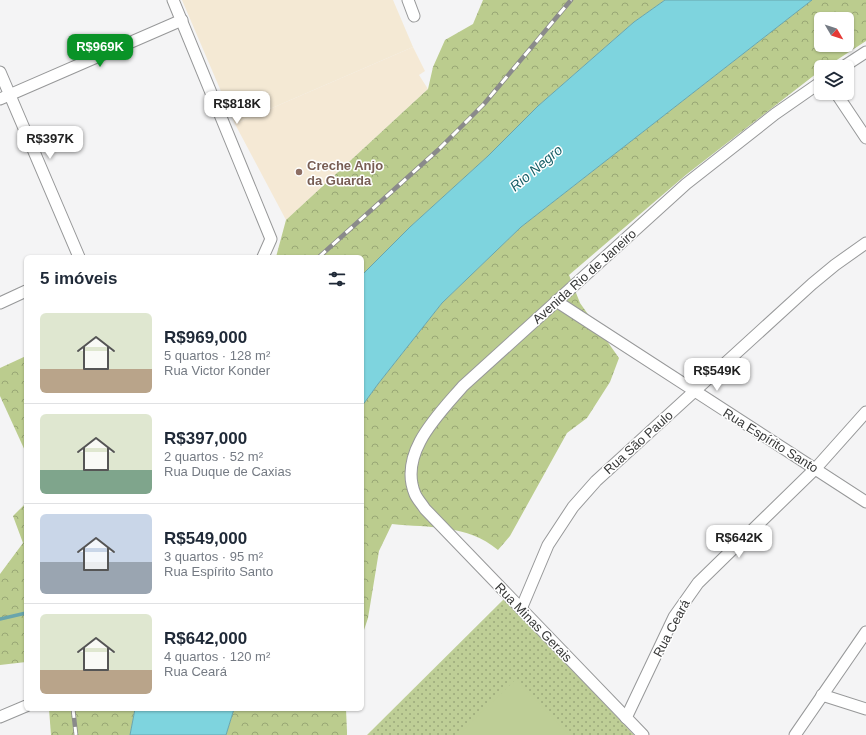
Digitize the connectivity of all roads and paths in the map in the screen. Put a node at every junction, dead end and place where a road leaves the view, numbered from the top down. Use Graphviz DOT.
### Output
graph roads {
  1 [pos="173,0"];
  2 [pos="408,0"];
  3 [pos="414,16"];
  4 [pos="182,20"];
  5 [pos="866,52"];
  6 [pos="854,60"];
  7 [pos="0,72"];
  8 [pos="814,87"];
  9 [pos="5,96"];
  10 [pos="841,100"];
  11 [pos="866,138"];
  12 [pos="866,243"];
  13 [pos="78,255"];
  14 [pos="264,255"];
  15 [pos="24,292"];
  16 [pos="556,301"];
  17 [pos="0,303"];
  18 [pos="694,392"];
  19 [pos="866,412"];
  20 [pos="816,468"];
  21 [pos="866,502"];
  22 [pos="425,509"];
  23 [pos="521,609"];
  24 [pos="866,632"];
  25 [pos="822,695"];
  26 [pos="24,707"];
  27 [pos="866,709"];
  28 [pos="0,717"];
  29 [pos="626,718"];
  30 [pos="643,735"];
  31 [pos="795,735"];
  1 -- 4 [label="street"];
  2 -- 3 [label="street"];
  4 -- 9 [label="street"];
  4 -- 14 [label="street"];
  5 -- 6 [label="street"];
  7 -- 9 [label="street"];
  8 -- 16 [label="street, Avenida Rio de Janeiro"];
  9 -- 13 [label="street"];
  10 -- 11 [label="street"];
  12 -- 18 [label="street, Rua São Paulo"];
  15 -- 17 [label="street"];
  16 -- 18 [label="street, Rua Espírito Santo"];
  16 -- 22 [label="street, Avenida Rio de Janeiro"];
  18 -- 20 [label="street, Rua Espírito Santo"];
  18 -- 23 [label="street, Rua São Paulo"];
  19 -- 20 [label="street, Rua Ceará"];
  20 -- 21 [label="street, Rua Espírito Santo"];
  20 -- 29 [label="street, Rua Ceará"];
  22 -- 23 [label="street, Rua Minas Gerais"];
  23 -- 29 [label="street, Rua Minas Gerais"];
  24 -- 25 [label="street"];
  25 -- 27 [label="street"];
  25 -- 31 [label="street"];
  26 -- 28 [label="street"];
  29 -- 30 [label="street, Rua Minas Gerais"];
}
